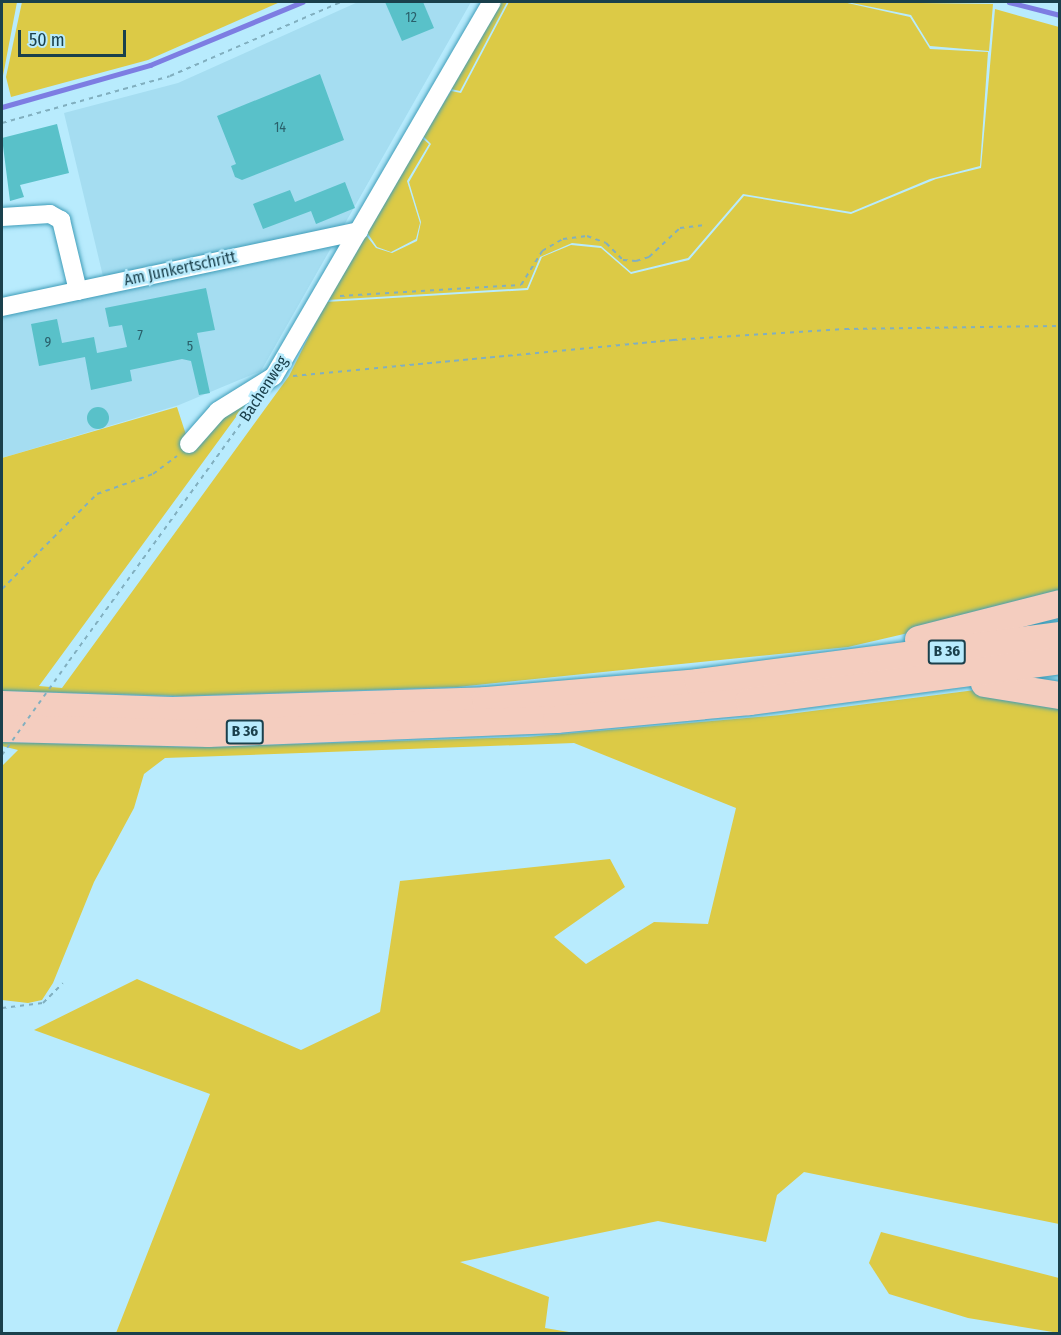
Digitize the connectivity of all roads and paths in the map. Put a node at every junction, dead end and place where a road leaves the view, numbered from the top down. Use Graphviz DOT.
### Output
graph roads {
  1 [pos="341,2"];
  2 [pos="492,2"];
  3 [pos="2,123"];
  4 [pos="2,217"];
  5 [pos="703,225"];
  6 [pos="359,231"];
  7 [pos="78,291"];
  8 [pos="322,294"];
  9 [pos="2,307"];
  10 [pos="1059,326"];
  11 [pos="274,376"];
  12 [pos="255,404"];
  13 [pos="189,444"];
  14 [pos="2,590"];
  15 [pos="1059,603"];
  16 [pos="1059,635"];
  17 [pos="1059,660"];
  18 [pos="834,666"];
  19 [pos="940,677"];
  20 [pos="1059,695"];
  21 [pos="2,704"];
  22 [pos="2,728"];
  23 [pos="2,755"];
  24 [pos="63,983"];
  25 [pos="2,1008"];
  1 -- 3 [label="path"];
  2 -- 6 [label="street, Bachenweg"];
  4 -- 7 [label="street"];
  5 -- 8 [label="path"];
  6 -- 7 [label="street, Am Junkertschritt"];
  6 -- 8 [label="street, Bachenweg"];
  7 -- 9 [label="street, Am Junkertschritt"];
  8 -- 11 [label="street, Bachenweg"];
  10 -- 11 [label="path"];
  11 -- 13 [label="street"];
  12 -- 23 [label="path, Bachenweg, bridge"];
  13 -- 14 [label="path"];
  15 -- 18 [label="highway, B 36"];
  16 -- 18 [label="highway, B 36"];
  17 -- 19 [label="highway, B 36"];
  18 -- 21 [label="highway, B 36"];
  19 -- 20 [label="highway, B 36"];
  19 -- 22 [label="highway, B 36"];
  24 -- 25 [label="path"];
}
